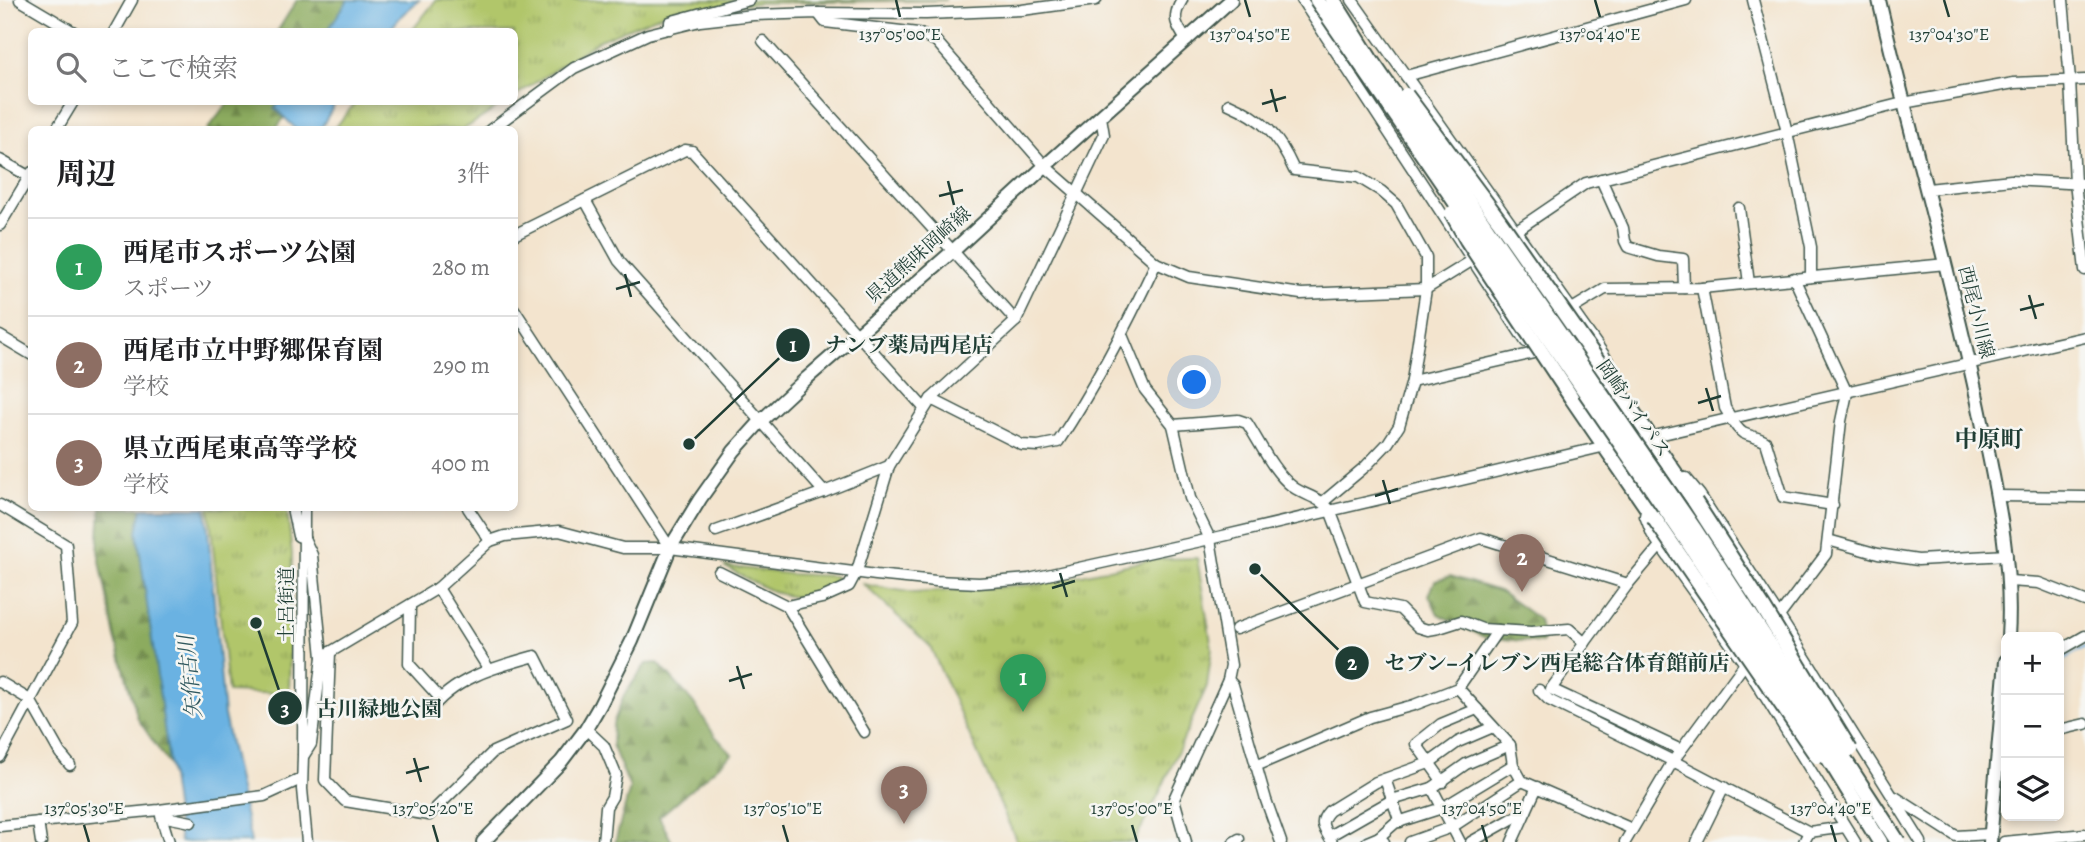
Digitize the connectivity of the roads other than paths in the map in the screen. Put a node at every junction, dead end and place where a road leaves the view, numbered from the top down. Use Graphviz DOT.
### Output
graph roads {
  1 [pos="20,0"];
  2 [pos="132,0"];
  3 [pos="749,0"];
  4 [pos="1096,0"];
  5 [pos="1182,0"];
  6 [pos="1231,0"];
  7 [pos="1302,0"];
  8 [pos="1317,0"];
  9 [pos="1333,0"];
  10 [pos="1352,0"];
  11 [pos="1686,0"];
  12 [pos="1752,0"];
  13 [pos="1879,0"];
  14 [pos="2063,0"];
  15 [pos="818,13"];
  16 [pos="67,28"];
  17 [pos="116,28"];
  18 [pos="670,29"];
  19 [pos="763,41"];
  20 [pos="1186,41"];
  21 [pos="1370,60"];
  22 [pos="1406,76"];
  23 [pos="2070,80"];
  24 [pos="2085,80"];
  25 [pos="1381,95"];
  26 [pos="1903,103"];
  27 [pos="1229,104"];
  28 [pos="71,105"];
  29 [pos="1101,117"];
  30 [pos="58,126"];
  31 [pos="496,126"];
  32 [pos="1787,132"];
  33 [pos="0,160"];
  34 [pos="1045,166"];
  35 [pos="28,174"];
  36 [pos="1601,179"];
  37 [pos="28,180"];
  38 [pos="2080,183"];
  39 [pos="1928,189"];
  40 [pos="1075,194"];
  41 [pos="585,200"];
  42 [pos="1739,208"];
  43 [pos="0,225"];
  44 [pos="1517,230"];
  45 [pos="518,233"];
  46 [pos="953,251"];
  47 [pos="1472,261"];
  48 [pos="1156,263"];
  49 [pos="1946,264"];
  50 [pos="2085,270"];
  51 [pos="1811,277"];
  52 [pos="1794,278"];
  53 [pos="1749,283"];
  54 [pos="1684,288"];
  55 [pos="1702,288"];
  56 [pos="1426,289"];
  57 [pos="1572,309"];
  58 [pos="518,315"];
  59 [pos="1016,321"];
  60 [pos="857,334"];
  61 [pos="1122,334"];
  62 [pos="0,336"];
  63 [pos="2085,337"];
  64 [pos="28,353"];
  65 [pos="1534,354"];
  66 [pos="1970,364"];
  67 [pos="1609,377"];
  68 [pos="1412,382"];
  69 [pos="1847,393"];
  70 [pos="931,398"];
  71 [pos="924,408"];
  72 [pos="1587,419"];
  73 [pos="1731,419"];
  74 [pos="761,421"];
  75 [pos="1173,425"];
  76 [pos="1650,437"];
  77 [pos="1606,446"];
  78 [pos="1670,465"];
  79 [pos="889,466"];
  80 [pos="824,492"];
  81 [pos="1998,496"];
  82 [pos="2085,497"];
  83 [pos="0,505"];
  84 [pos="1833,505"];
  85 [pos="1327,506"];
  86 [pos="293,511"];
  87 [pos="304,511"];
  88 [pos="470,511"];
  89 [pos="1651,512"];
  90 [pos="716,531"];
  91 [pos="304,538"];
  92 [pos="1210,539"];
  93 [pos="1828,540"];
  94 [pos="490,541"];
  95 [pos="1660,546"];
  96 [pos="670,548"];
  97 [pos="2007,555"];
  98 [pos="857,571"];
  99 [pos="719,572"];
  100 [pos="2008,581"];
  101 [pos="1358,583"];
  102 [pos="1628,584"];
  103 [pos="438,587"];
  104 [pos="2085,601"];
  105 [pos="410,605"];
  106 [pos="787,606"];
  107 [pos="1779,616"];
  108 [pos="1236,629"];
  109 [pos="1497,630"];
  110 [pos="2008,632"];
  111 [pos="2085,636"];
  112 [pos="1585,643"];
  113 [pos="2064,649"];
  114 [pos="326,655"];
  115 [pos="1745,664"];
  116 [pos="488,668"];
  117 [pos="1228,680"];
  118 [pos="0,682"];
  119 [pos="1458,688"];
  120 [pos="1539,690"];
  121 [pos="439,697"];
  122 [pos="30,700"];
  123 [pos="1477,709"];
  124 [pos="428,713"];
  125 [pos="2085,724"];
  126 [pos="1493,727"];
  127 [pos="586,729"];
  128 [pos="2064,729"];
  129 [pos="864,732"];
  130 [pos="1510,745"];
  131 [pos="1681,750"];
  132 [pos="303,755"];
  133 [pos="0,757"];
  134 [pos="2001,758"];
  135 [pos="1673,761"];
  136 [pos="1429,763"];
  137 [pos="70,765"];
  138 [pos="1513,765"];
  139 [pos="1256,766"];
  140 [pos="302,779"];
  141 [pos="1385,779"];
  142 [pos="1522,781"];
  143 [pos="1443,782"];
  144 [pos="1537,787"];
  145 [pos="1724,787"];
  146 [pos="1432,788"];
  147 [pos="1848,790"];
  148 [pos="1892,795"];
  149 [pos="1392,800"];
  150 [pos="1442,808"];
  151 [pos="1879,810"];
  152 [pos="1526,811"];
  153 [pos="160,813"];
  154 [pos="38,822"];
  155 [pos="191,822"];
  156 [pos="1400,822"];
  157 [pos="0,825"];
  158 [pos="1452,827"];
  159 [pos="1845,827"];
  160 [pos="1632,829"];
  161 [pos="2085,834"];
  162 [pos="1807,837"];
  163 [pos="1991,838"];
  164 [pos="1330,839"];
  165 [pos="1381,840"];
  166 [pos="41,842"];
  167 [pos="169,842"];
  168 [pos="307,842"];
  169 [pos="483,842"];
  170 [pos="603,842"];
  171 [pos="1186,842"];
  172 [pos="1281,842"];
  173 [pos="1367,842"];
  174 [pos="1410,842"];
  175 [pos="1460,842"];
  176 [pos="1471,842"];
  177 [pos="1512,842"];
  178 [pos="1625,842"];
  179 [pos="1697,842"];
  180 [pos="1855,842"];
  181 [pos="1880,842"];
  182 [pos="1898,842"];
  183 [pos="1921,842"];
  184 [pos="2004,842"];
  1 -- 16 [label="street"];
  2 -- 17 [label="street"];
  3 -- 18 [label="street"];
  4 -- 15 [label="street"];
  5 -- 20 [label="street"];
  6 -- 20 [label="main road, 県道熊味岡崎線"];
  7 -- 47 [label="street"];
  8 -- 25 [label="highway, 岡崎バイパス, bridge"];
  9 -- 21 [label="highway, 岡崎バイパス, bridge"];
  10 -- 22 [label="street"];
  11 -- 22 [label="street"];
  12 -- 32 [label="street"];
  13 -- 26 [label="main road, 西尾小川線"];
  14 -- 23 [label="street"];
  15 -- 18 [label="street"];
  15 -- 34 [label="street"];
  18 -- 31 [label="street"];
  19 -- 46 [label="street"];
  20 -- 29 [label="main road, 県道熊味岡崎線"];
  21 -- 67 [label="highway, bridge"];
  21 -- 151 [label="highway, 岡崎バイパス, bridge"];
  22 -- 44 [label="street"];
  23 -- 24 [label="street"];
  23 -- 26 [label="street"];
  23 -- 38 [label="street"];
  25 -- 72 [label="highway, bridge"];
  25 -- 147 [label="highway, 岡崎バイパス, bridge"];
  26 -- 32 [label="street"];
  26 -- 39 [label="main road, 西尾小川線"];
  27 -- 56 [label="street"];
  28 -- 30 [label="street"];
  29 -- 34 [label="main road, 県道熊味岡崎線"];
  29 -- 40 [label="street"];
  32 -- 36 [label="street"];
  32 -- 51 [label="street"];
  33 -- 35 [label="street"];
  34 -- 40 [label="street"];
  34 -- 46 [label="main road, 県道熊味岡崎線"];
  36 -- 44 [label="street"];
  36 -- 54 [label="street"];
  37 -- 43 [label="street"];
  38 -- 39 [label="street"];
  38 -- 50 [label="street"];
  39 -- 49 [label="main road, 西尾小川線"];
  40 -- 48 [label="street"];
  40 -- 59 [label="street"];
  41 -- 45 [label="street"];
  41 -- 60 [label="street"];
  41 -- 74 [label="street"];
  42 -- 53 [label="street"];
  44 -- 47 [label="street"];
  44 -- 57 [label="street"];
  46 -- 59 [label="street"];
  46 -- 60 [label="main road, 県道熊味岡崎線"];
  47 -- 56 [label="street"];
  47 -- 65 [label="street"];
  48 -- 56 [label="street"];
  48 -- 61 [label="street"];
  49 -- 51 [label="street"];
  49 -- 66 [label="main road, 西尾小川線"];
  51 -- 52 [label="street"];
  52 -- 53 [label="street"];
  52 -- 69 [label="street"];
  53 -- 55 [label="street"];
  54 -- 55 [label="street"];
  54 -- 57 [label="street"];
  55 -- 73 [label="street"];
  56 -- 68 [label="street"];
  57 -- 67 [label="street"];
  58 -- 96 [label="street"];
  59 -- 70 [label="street"];
  60 -- 71 [label="street"];
  60 -- 74 [label="main road, 県道熊味岡崎線"];
  61 -- 70 [label="street"];
  61 -- 75 [label="street"];
  62 -- 64 [label="street"];
  63 -- 66 [label="street"];
  65 -- 68 [label="street"];
  65 -- 72 [label="street"];
  66 -- 69 [label="street"];
  66 -- 81 [label="main road, 西尾小川線"];
  67 -- 76 [label="highway"];
  68 -- 85 [label="street"];
  69 -- 73 [label="street"];
  69 -- 84 [label="street"];
  70 -- 71 [label="street"];
  71 -- 79 [label="street"];
  72 -- 77 [label="highway"];
  73 -- 76 [label="street"];
  73 -- 84 [label="street"];
  74 -- 80 [label="street"];
  74 -- 96 [label="main road, 県道熊味岡崎線"];
  75 -- 85 [label="street"];
  75 -- 92 [label="street"];
  76 -- 77 [label="street"];
  76 -- 78 [label="highway"];
  77 -- 85 [label="street"];
  77 -- 89 [label="highway"];
  78 -- 107 [label="street"];
  78 -- 151 [label="highway, bridge"];
  79 -- 80 [label="street"];
  79 -- 98 [label="street"];
  80 -- 90 [label="street"];
  81 -- 82 [label="street"];
  81 -- 97 [label="main road, 西尾小川線"];
  83 -- 122 [label="street"];
  84 -- 93 [label="street"];
  85 -- 92 [label="street"];
  85 -- 101 [label="street"];
  86 -- 91 [label="street"];
  87 -- 91 [label="street, 土呂街道"];
  88 -- 94 [label="street"];
  89 -- 95 [label="street"];
  89 -- 147 [label="highway, bridge"];
  91 -- 114 [label="street"];
  91 -- 132 [label="street, 土呂街道"];
  92 -- 98 [label="street"];
  92 -- 117 [label="street"];
  93 -- 97 [label="street"];
  93 -- 107 [label="street"];
  94 -- 96 [label="street"];
  94 -- 103 [label="street"];
  95 -- 102 [label="street"];
  95 -- 115 [label="street"];
  96 -- 98 [label="street"];
  96 -- 127 [label="main road, 県道熊味岡崎線"];
  97 -- 100 [label="main road, 西尾小川線"];
  98 -- 106 [label="street"];
  99 -- 106 [label="street"];
  100 -- 104 [label="street"];
  100 -- 110 [label="main road, 西尾小川線"];
  101 -- 102 [label="street"];
  101 -- 108 [label="street"];
  101 -- 109 [label="street"];
  102 -- 112 [label="street"];
  103 -- 105 [label="street"];
  103 -- 116 [label="street"];
  105 -- 114 [label="street"];
  105 -- 121 [label="street"];
  106 -- 129 [label="street"];
  107 -- 115 [label="street"];
  107 -- 148 [label="street"];
  109 -- 112 [label="street"];
  109 -- 119 [label="street"];
  111 -- 113 [label="street"];
  112 -- 131 [label="street"];
  114 -- 116 [label="street"];
  114 -- 132 [label="street"];
  115 -- 131 [label="street"];
  115 -- 159 [label="street"];
  116 -- 121 [label="street"];
  117 -- 139 [label="street"];
  117 -- 171 [label="street"];
  118 -- 122 [label="street"];
  119 -- 123 [label="street"];
  119 -- 139 [label="street"];
  120 -- 135 [label="street"];
  121 -- 124 [label="street"];
  122 -- 133 [label="street"];
  122 -- 137 [label="street"];
  123 -- 126 [label="street"];
  123 -- 136 [label="street"];
  125 -- 128 [label="street"];
  126 -- 130 [label="street"];
  126 -- 136 [label="street"];
  127 -- 169 [label="main road, 県道熊味岡崎線"];
  127 -- 170 [label="street"];
  130 -- 138 [label="street"];
  130 -- 143 [label="street"];
  131 -- 135 [label="street"];
  132 -- 140 [label="street, 土呂街道"];
  134 -- 163 [label="main road"];
  135 -- 145 [label="street"];
  135 -- 160 [label="street"];
  136 -- 141 [label="street"];
  136 -- 143 [label="street"];
  138 -- 142 [label="street"];
  138 -- 150 [label="street"];
  139 -- 172 [label="street"];
  140 -- 153 [label="street"];
  140 -- 168 [label="street, 土呂街道"];
  141 -- 149 [label="street"];
  141 -- 164 [label="street"];
  142 -- 144 [label="street"];
  142 -- 158 [label="street"];
  143 -- 146 [label="street"];
  144 -- 152 [label="street"];
  144 -- 160 [label="street"];
  145 -- 162 [label="street"];
  145 -- 179 [label="street"];
  146 -- 149 [label="street"];
  146 -- 150 [label="street"];
  147 -- 181 [label="highway, 岡崎バイパス, bridge"];
  148 -- 163 [label="street"];
  148 -- 183 [label="street"];
  149 -- 156 [label="street"];
  149 -- 164 [label="street"];
  150 -- 156 [label="street"];
  150 -- 158 [label="street"];
  151 -- 182 [label="highway, 岡崎バイパス, bridge"];
  152 -- 176 [label="street"];
  152 -- 177 [label="street"];
  153 -- 154 [label="street"];
  153 -- 155 [label="street"];
  153 -- 167 [label="street"];
  154 -- 157 [label="street"];
  154 -- 166 [label="street"];
  156 -- 165 [label="street"];
  158 -- 174 [label="street"];
  158 -- 175 [label="street"];
  159 -- 162 [label="street"];
  159 -- 180 [label="street"];
  160 -- 178 [label="street"];
  161 -- 184 [label="street"];
  165 -- 173 [label="street"];
}
